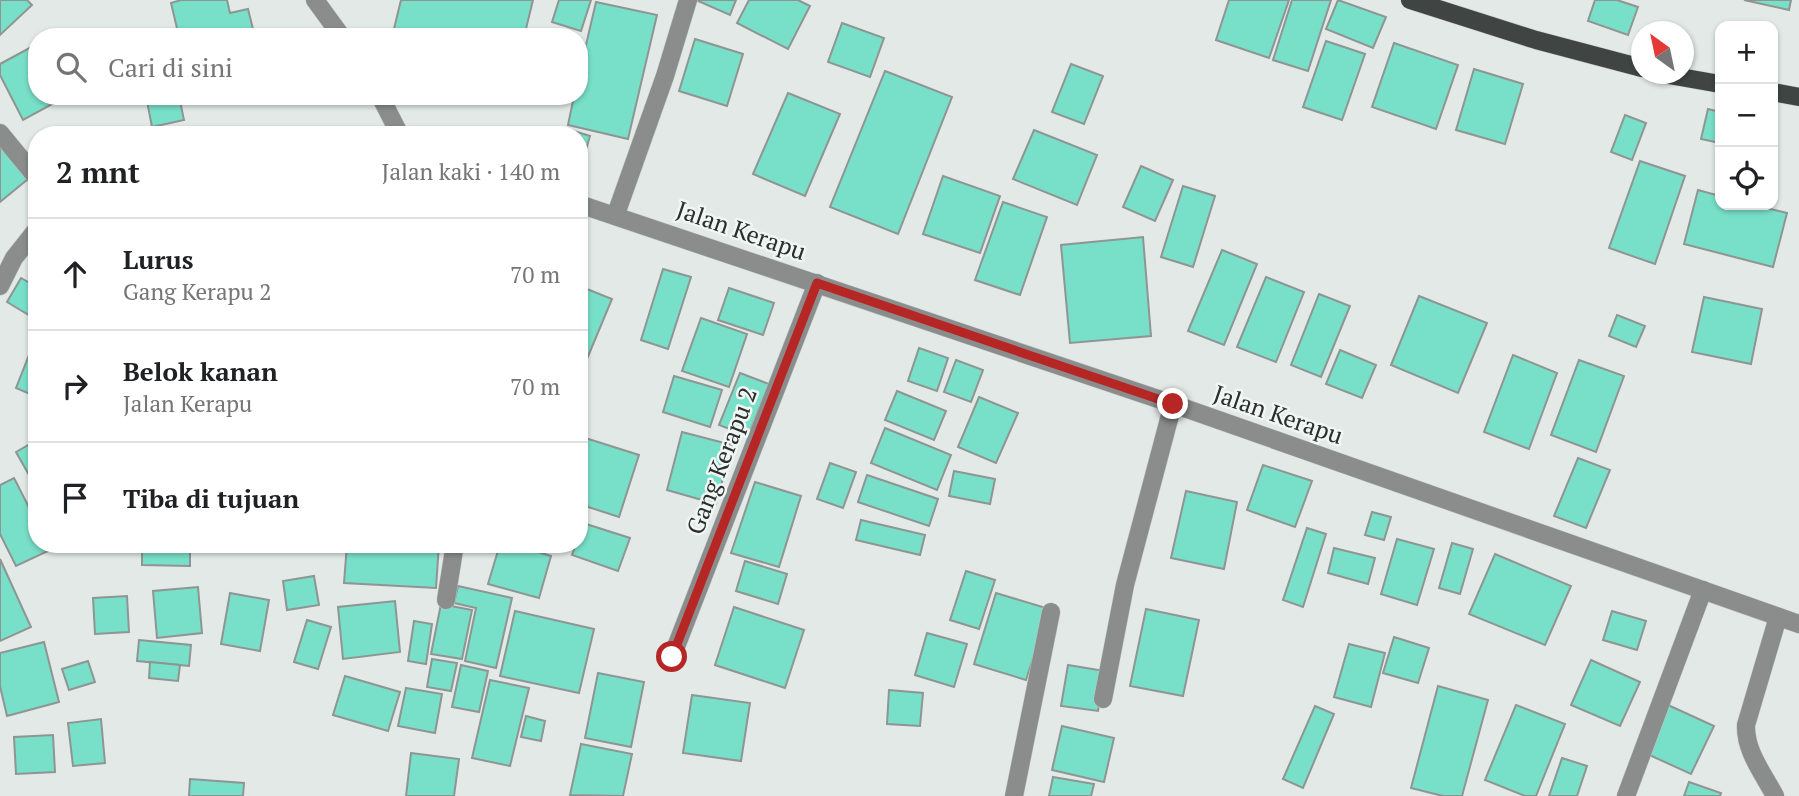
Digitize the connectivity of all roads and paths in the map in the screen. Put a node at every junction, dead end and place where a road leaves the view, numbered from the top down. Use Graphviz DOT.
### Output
graph roads {
  1 [pos="315,0"];
  2 [pos="688,0"];
  3 [pos="1410,0"];
  4 [pos="335,28"];
  5 [pos="1631,65"];
  6 [pos="1694,79"];
  7 [pos="1715,83"];
  8 [pos="1778,93"];
  9 [pos="1799,97"];
  10 [pos="385,105"];
  11 [pos="395,126"];
  12 [pos="0,133"];
  13 [pos="28,167"];
  14 [pos="588,207"];
  15 [pos="616,215"];
  16 [pos="28,240"];
  17 [pos="817,283"];
  18 [pos="0,286"];
  19 [pos="1173,404"];
  20 [pos="454,553"];
  21 [pos="1703,590"];
  22 [pos="446,600"];
  23 [pos="1051,612"];
  24 [pos="1779,617"];
  25 [pos="1799,624"];
  26 [pos="672,657"];
  27 [pos="1103,699"];
  28 [pos="1014,796"];
  29 [pos="1626,796"];
  30 [pos="1775,796"];
  1 -- 4 [label="street"];
  2 -- 15 [label="street"];
  3 -- 5 [label="main road"];
  6 -- 7 [label="main road"];
  8 -- 9 [label="main road"];
  10 -- 11 [label="street"];
  12 -- 13 [label="street"];
  14 -- 15 [label="street, Jalan Kerapu"];
  15 -- 17 [label="street, Jalan Kerapu"];
  16 -- 18 [label="street"];
  17 -- 19 [label="street, Jalan Kerapu"];
  17 -- 26 [label="street, Gang Kerapu 2"];
  19 -- 21 [label="street, Jalan Kerapu"];
  19 -- 27 [label="street"];
  20 -- 22 [label="street"];
  21 -- 24 [label="street, Jalan Kerapu"];
  21 -- 29 [label="street"];
  23 -- 28 [label="street"];
  24 -- 25 [label="street, Jalan Kerapu"];
  24 -- 30 [label="street"];
}
